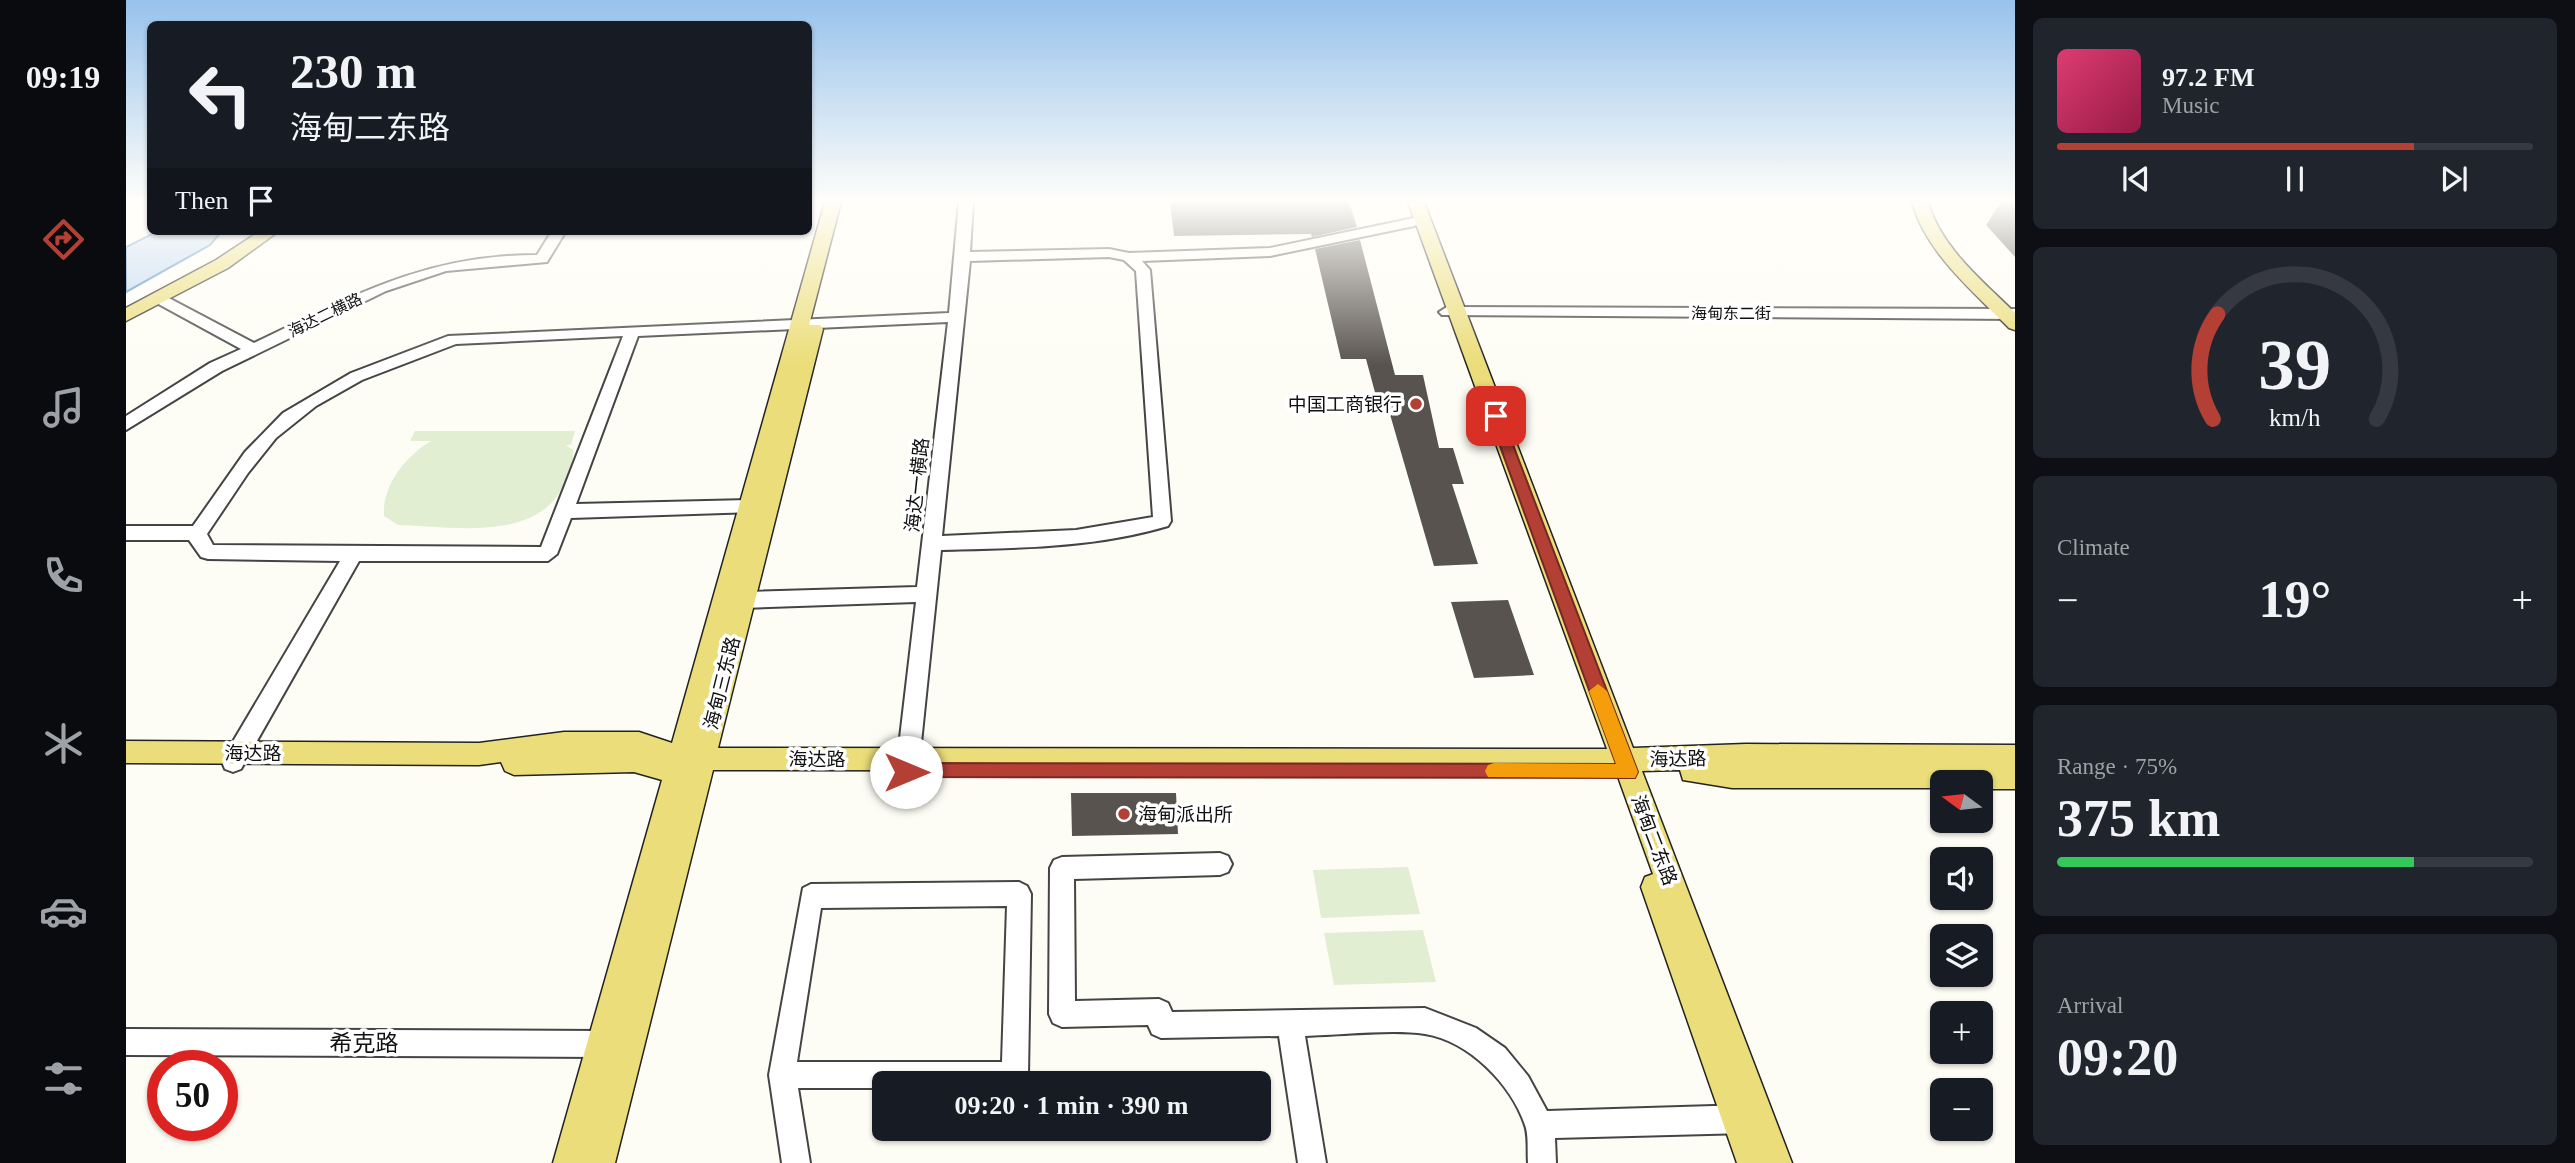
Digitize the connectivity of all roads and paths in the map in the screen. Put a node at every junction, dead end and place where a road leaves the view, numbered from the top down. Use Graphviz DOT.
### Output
graph roads {
  1 [pos="218,256"];
  2 [pos="235,256"];
  3 [pos="544,256"];
  4 [pos="822,256"];
  5 [pos="830,256"];
  6 [pos="990,256"];
  7 [pos="1125,256"];
  8 [pos="1155,256"];
  9 [pos="1430,256"];
  10 [pos="1957,256"];
  11 [pos="1962,256"];
  12 [pos="963,257"];
  13 [pos="1129,257"];
  14 [pos="542,259"];
  15 [pos="158,298"];
  16 [pos="126,306"];
  17 [pos="1452,314"];
  18 [pos="126,315"];
  19 [pos="2013,315"];
  20 [pos="957,317"];
  21 [pos="808,324"];
  22 [pos="632,332"];
  23 [pos="254,349"];
  24 [pos="126,424"];
  25 [pos="749,507"];
  26 [pos="564,511"];
  27 [pos="126,533"];
  28 [pos="198,533"];
  29 [pos="932,543"];
  30 [pos="354,554"];
  31 [pos="926,594"];
  32 [pos="744,600"];
  33 [pos="126,752"];
  34 [pos="2015,756"];
  35 [pos="236,757"];
  36 [pos="126,762"];
  37 [pos="690,765"];
  38 [pos="907,765"];
  39 [pos="1619,766"];
  40 [pos="2015,777"];
  41 [pos="1220,864"];
  42 [pos="1290,1023"];
  43 [pos="126,1042"];
  44 [pos="602,1044"];
  45 [pos="782,1075"];
  46 [pos="1748,1119"];
  47 [pos="1540,1125"];
  48 [pos="570,1163"];
  49 [pos="598,1163"];
  50 [pos="796,1163"];
  51 [pos="1312,1163"];
  52 [pos="1542,1163"];
  53 [pos="1754,1163"];
  54 [pos="1775,1163"];
  1 -- 16 [label="main road"];
  2 -- 15 [label="main road"];
  3 -- 14 [label="street"];
  4 -- 21 [label="main road"];
  5 -- 21 [label="main road, 海甸三东路"];
  6 -- 12 [label="street"];
  7 -- 13 [label="street"];
  8 -- 13 [label="street"];
  9 -- 17 [label="main road, 海甸二东路"];
  10 -- 19 [label="main road"];
  11 -- 19 [label="main road"];
  12 -- 20 [label="street, 海达一横路"];
  13 -- 29 [label="street"];
  14 -- 23 [label="street, 海达二横路"];
  15 -- 18 [label="main road"];
  15 -- 23 [label="street"];
  17 -- 19 [label="street, 海甸东二街"];
  17 -- 39 [label="main road, 海甸二东路"];
  20 -- 21 [label="street"];
  20 -- 29 [label="street, 海达一横路"];
  21 -- 22 [label="street"];
  21 -- 25 [label="main road"];
  21 -- 32 [label="main road, 海甸三东路"];
  22 -- 26 [label="street"];
  22 -- 28 [label="street"];
  23 -- 24 [label="street, 海达二横路"];
  25 -- 26 [label="street"];
  25 -- 37 [label="main road"];
  26 -- 30 [label="street"];
  27 -- 28 [label="street"];
  28 -- 30 [label="street"];
  29 -- 31 [label="street, 海达一横路"];
  30 -- 35 [label="street"];
  31 -- 32 [label="street"];
  31 -- 38 [label="street, 海达一横路"];
  32 -- 37 [label="main road, 海甸三东路"];
  33 -- 35 [label="main road, 海达路"];
  34 -- 39 [label="main road, 海达路"];
  35 -- 36 [label="main road, 海达路"];
  35 -- 37 [label="main road, 海达路"];
  37 -- 38 [label="main road, 海达路"];
  37 -- 44 [label="main road"];
  37 -- 49 [label="main road, 海甸三东路"];
  38 -- 39 [label="main road, 海达路"];
  39 -- 40 [label="main road, 海达路"];
  39 -- 46 [label="main road, 海甸二东路"];
  41 -- 42 [label="street"];
  42 -- 47 [label="street"];
  42 -- 51 [label="street"];
  43 -- 44 [label="street, 希克路"];
  44 -- 48 [label="main road"];
  45 -- 45 [label="street"];
  45 -- 50 [label="street"];
  46 -- 47 [label="street"];
  46 -- 53 [label="main road, 海甸二东路"];
  46 -- 54 [label="main road, 海甸二东路"];
  47 -- 52 [label="street"];
}
